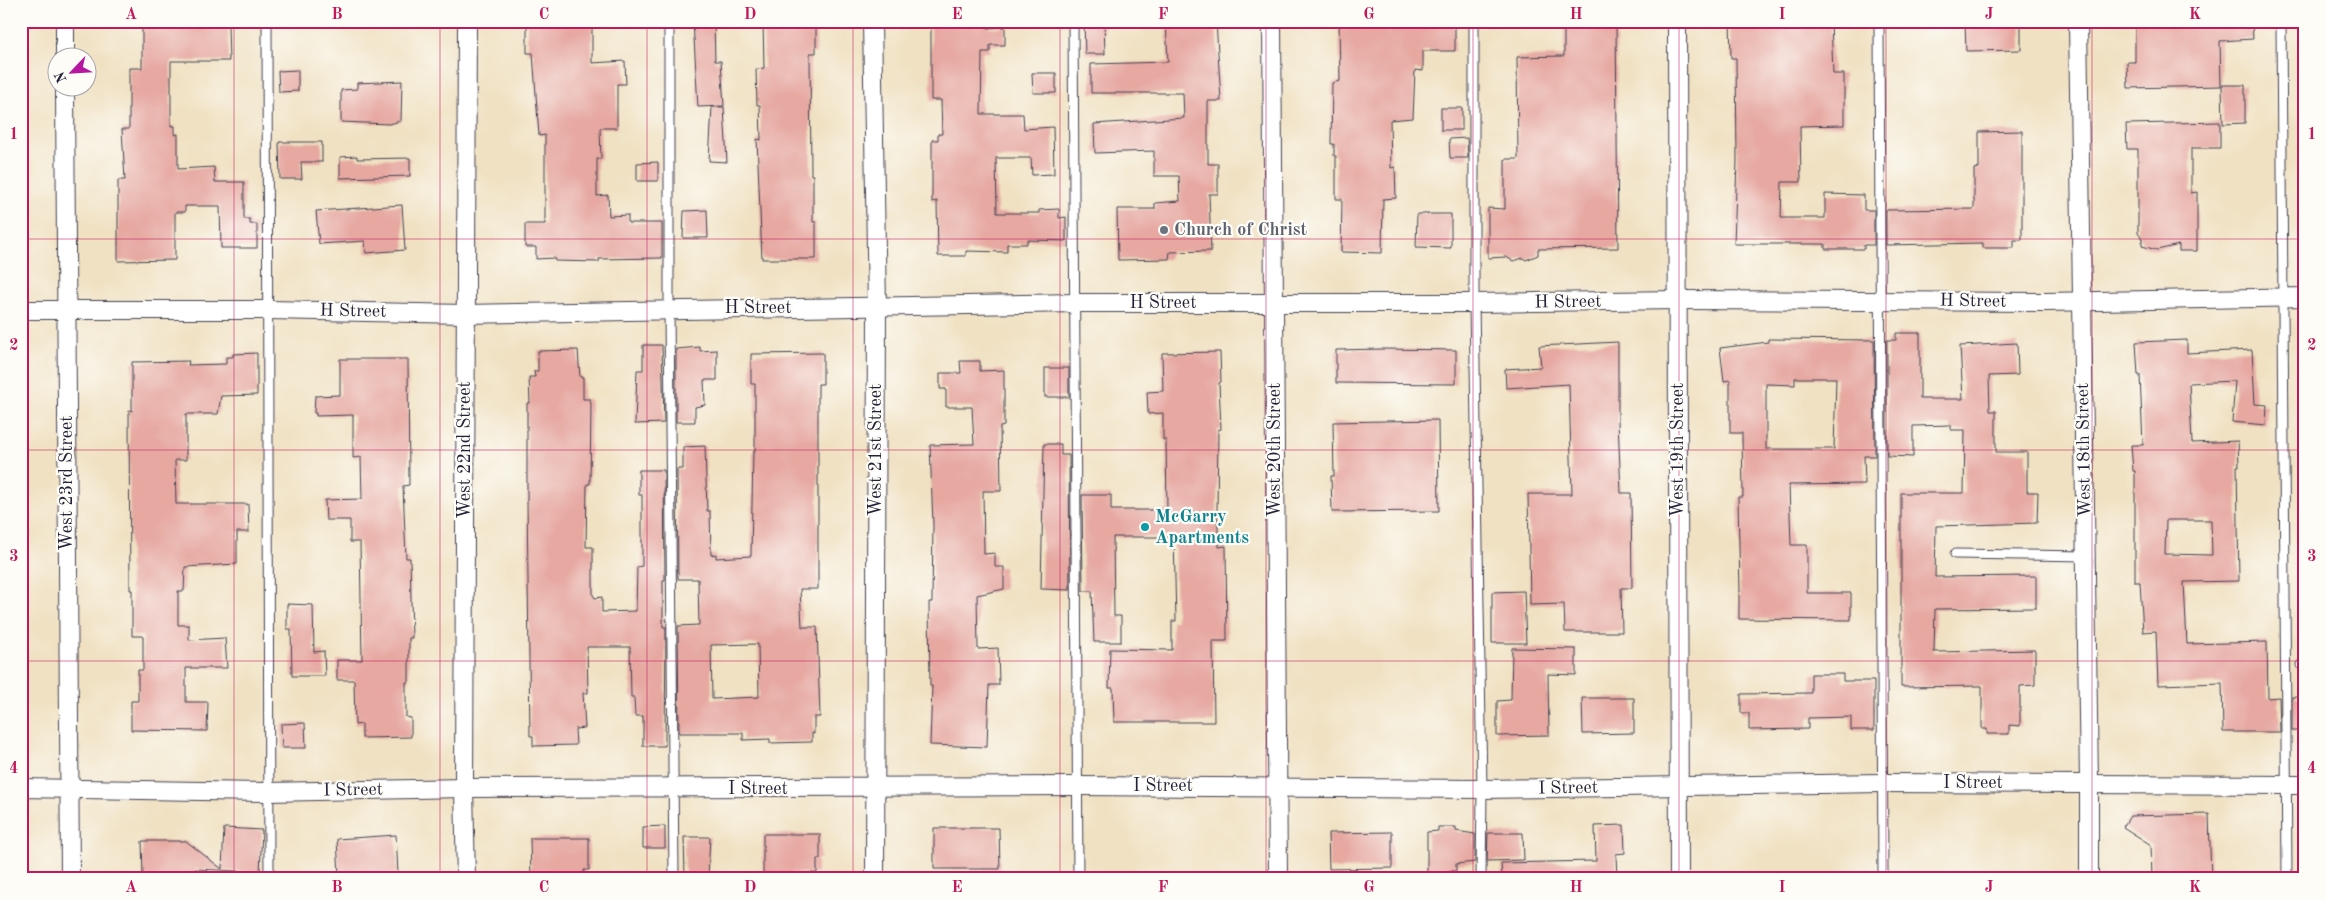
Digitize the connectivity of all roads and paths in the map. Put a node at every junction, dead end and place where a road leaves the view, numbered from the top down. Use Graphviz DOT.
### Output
graph roads {
  1 [pos="65,21"];
  2 [pos="267,21"];
  3 [pos="467,21"];
  4 [pos="669,21"];
  5 [pos="872,21"];
  6 [pos="1072,21"];
  7 [pos="1272,21"];
  8 [pos="1474,21"];
  9 [pos="1677,21"];
  10 [pos="1879,21"];
  11 [pos="2078,21"];
  12 [pos="2280,21"];
  13 [pos="65,48"];
  14 [pos="65,98"];
  15 [pos="2282,297"];
  16 [pos="2305,297"];
  17 [pos="1678,300"];
  18 [pos="1880,300"];
  19 [pos="2082,301"];
  20 [pos="1076,303"];
  21 [pos="1274,303"];
  22 [pos="1474,303"];
  23 [pos="877,308"];
  24 [pos="669,309"];
  25 [pos="21,310"];
  26 [pos="269,310"];
  27 [pos="66,311"];
  28 [pos="465,314"];
  29 [pos="1955,554"];
  30 [pos="2086,556"];
  31 [pos="1882,783"];
  32 [pos="2089,783"];
  33 [pos="2305,784"];
  34 [pos="2286,785"];
  35 [pos="1078,786"];
  36 [pos="1277,786"];
  37 [pos="1678,786"];
  38 [pos="21,788"];
  39 [pos="69,788"];
  40 [pos="464,788"];
  41 [pos="874,788"];
  42 [pos="673,789"];
  43 [pos="1482,789"];
  44 [pos="268,792"];
  45 [pos="70,879"];
  46 [pos="269,879"];
  47 [pos="466,879"];
  48 [pos="674,879"];
  49 [pos="875,879"];
  50 [pos="1078,879"];
  51 [pos="1278,879"];
  52 [pos="1481,879"];
  53 [pos="1679,879"];
  54 [pos="1883,879"];
  55 [pos="2089,879"];
  56 [pos="2287,879"];
  1 -- 13 [label="street"];
  2 -- 26 [label="lane"];
  3 -- 28 [label="street, West 22nd Street"];
  4 -- 24 [label="lane"];
  5 -- 23 [label="street, West 21st Street"];
  6 -- 20 [label="lane"];
  7 -- 21 [label="street, West 20th Street"];
  8 -- 22 [label="lane"];
  9 -- 17 [label="street, West 19th Street"];
  10 -- 18 [label="lane"];
  11 -- 19 [label="street, West 18th Street"];
  12 -- 15 [label="lane"];
  14 -- 27 [label="street, West 23rd Street"];
  15 -- 16 [label="street, H Street"];
  15 -- 19 [label="street, H Street"];
  15 -- 34 [label="lane"];
  17 -- 18 [label="street, H Street"];
  17 -- 22 [label="street, H Street"];
  17 -- 37 [label="street, West 19th Street"];
  18 -- 19 [label="street, H Street"];
  18 -- 31 [label="lane"];
  19 -- 30 [label="street, West 18th Street"];
  20 -- 21 [label="street, H Street"];
  20 -- 23 [label="street, H Street"];
  20 -- 35 [label="lane"];
  21 -- 22 [label="street, H Street"];
  21 -- 36 [label="street, West 20th Street"];
  22 -- 43 [label="lane"];
  23 -- 24 [label="street, H Street"];
  23 -- 41 [label="street, West 21st Street"];
  24 -- 28 [label="street, H Street"];
  24 -- 42 [label="lane"];
  25 -- 27 [label="street, H Street"];
  26 -- 27 [label="street, H Street"];
  26 -- 28 [label="street, H Street"];
  26 -- 44 [label="lane"];
  27 -- 39 [label="street, West 23rd Street"];
  28 -- 40 [label="street, West 22nd Street"];
  29 -- 30 [label="lane"];
  30 -- 32 [label="street, West 18th Street"];
  31 -- 32 [label="street, I Street"];
  31 -- 37 [label="street, I Street"];
  31 -- 54 [label="lane"];
  32 -- 34 [label="street, I Street"];
  32 -- 55 [label="street, West 18th Street"];
  33 -- 34 [label="street, I Street"];
  34 -- 56 [label="lane"];
  35 -- 36 [label="street, I Street"];
  35 -- 41 [label="street, I Street"];
  35 -- 50 [label="lane"];
  36 -- 43 [label="street, I Street"];
  36 -- 51 [label="street, West 20th Street"];
  37 -- 43 [label="street, I Street"];
  37 -- 53 [label="street, West 19th Street"];
  38 -- 39 [label="street, I Street"];
  39 -- 44 [label="street, I Street"];
  39 -- 45 [label="street, West 23rd Street"];
  40 -- 42 [label="street, I Street"];
  40 -- 44 [label="street, I Street"];
  40 -- 47 [label="street, West 22nd Street"];
  41 -- 42 [label="street, I Street"];
  41 -- 49 [label="street, West 21st Street"];
  42 -- 48 [label="lane"];
  43 -- 52 [label="lane"];
  44 -- 46 [label="lane"];
}
